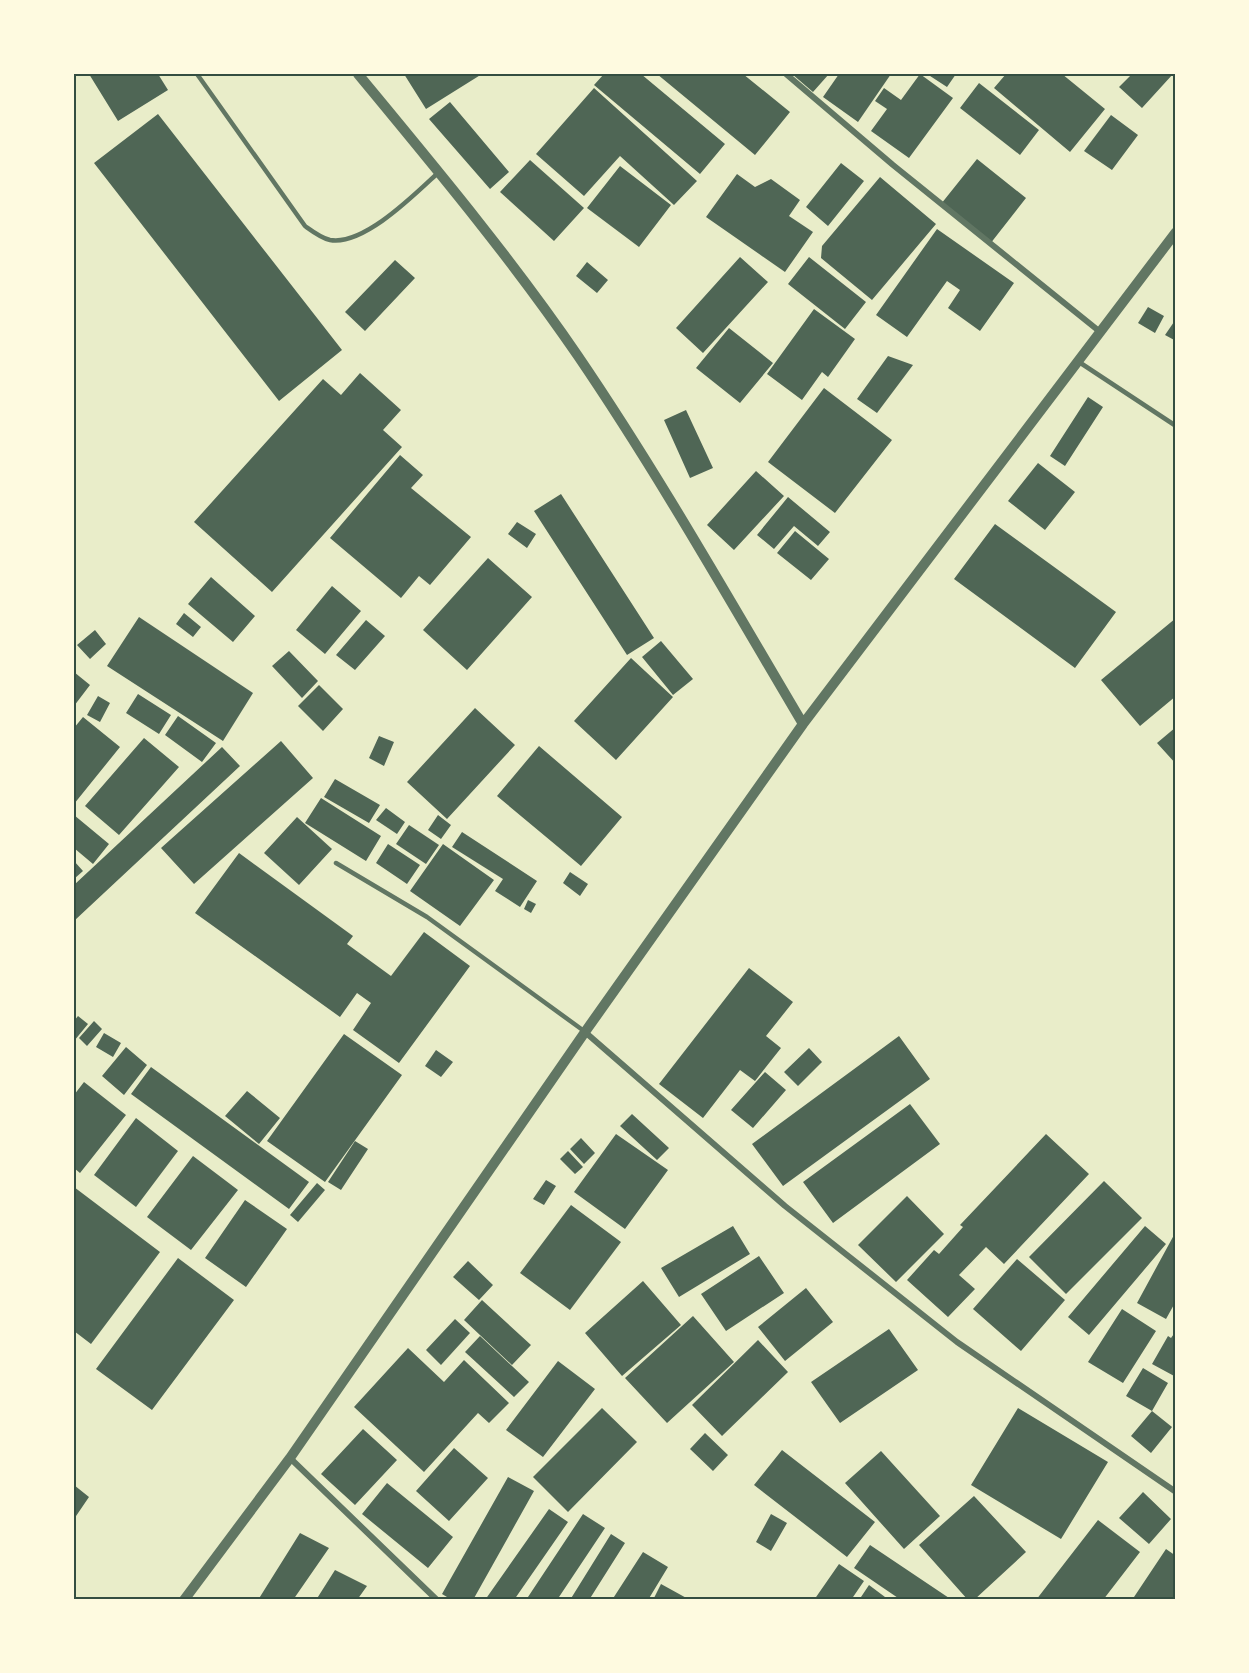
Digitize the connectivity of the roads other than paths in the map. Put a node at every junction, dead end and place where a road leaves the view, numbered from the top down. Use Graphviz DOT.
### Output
graph roads {
  1 [pos="197,74"];
  2 [pos="358,74"];
  3 [pos="786,74"];
  4 [pos="439,172"];
  5 [pos="1176,232"];
  6 [pos="1099,331"];
  7 [pos="1077,361"];
  8 [pos="1176,426"];
  9 [pos="803,724"];
  10 [pos="336,863"];
  11 [pos="585,1032"];
  12 [pos="290,1458"];
  13 [pos="1176,1492"];
  14 [pos="184,1599"];
  15 [pos="437,1599"];
  1 -- 4 [label="lane"];
  2 -- 4 [label="street"];
  3 -- 6 [label="street"];
  4 -- 9 [label="street"];
  5 -- 6 [label="street"];
  6 -- 7 [label="street"];
  7 -- 8 [label="lane"];
  7 -- 9 [label="street"];
  9 -- 11 [label="street"];
  10 -- 11 [label="lane"];
  11 -- 12 [label="street"];
  11 -- 13 [label="street"];
  12 -- 14 [label="street"];
  12 -- 15 [label="street"];
}
